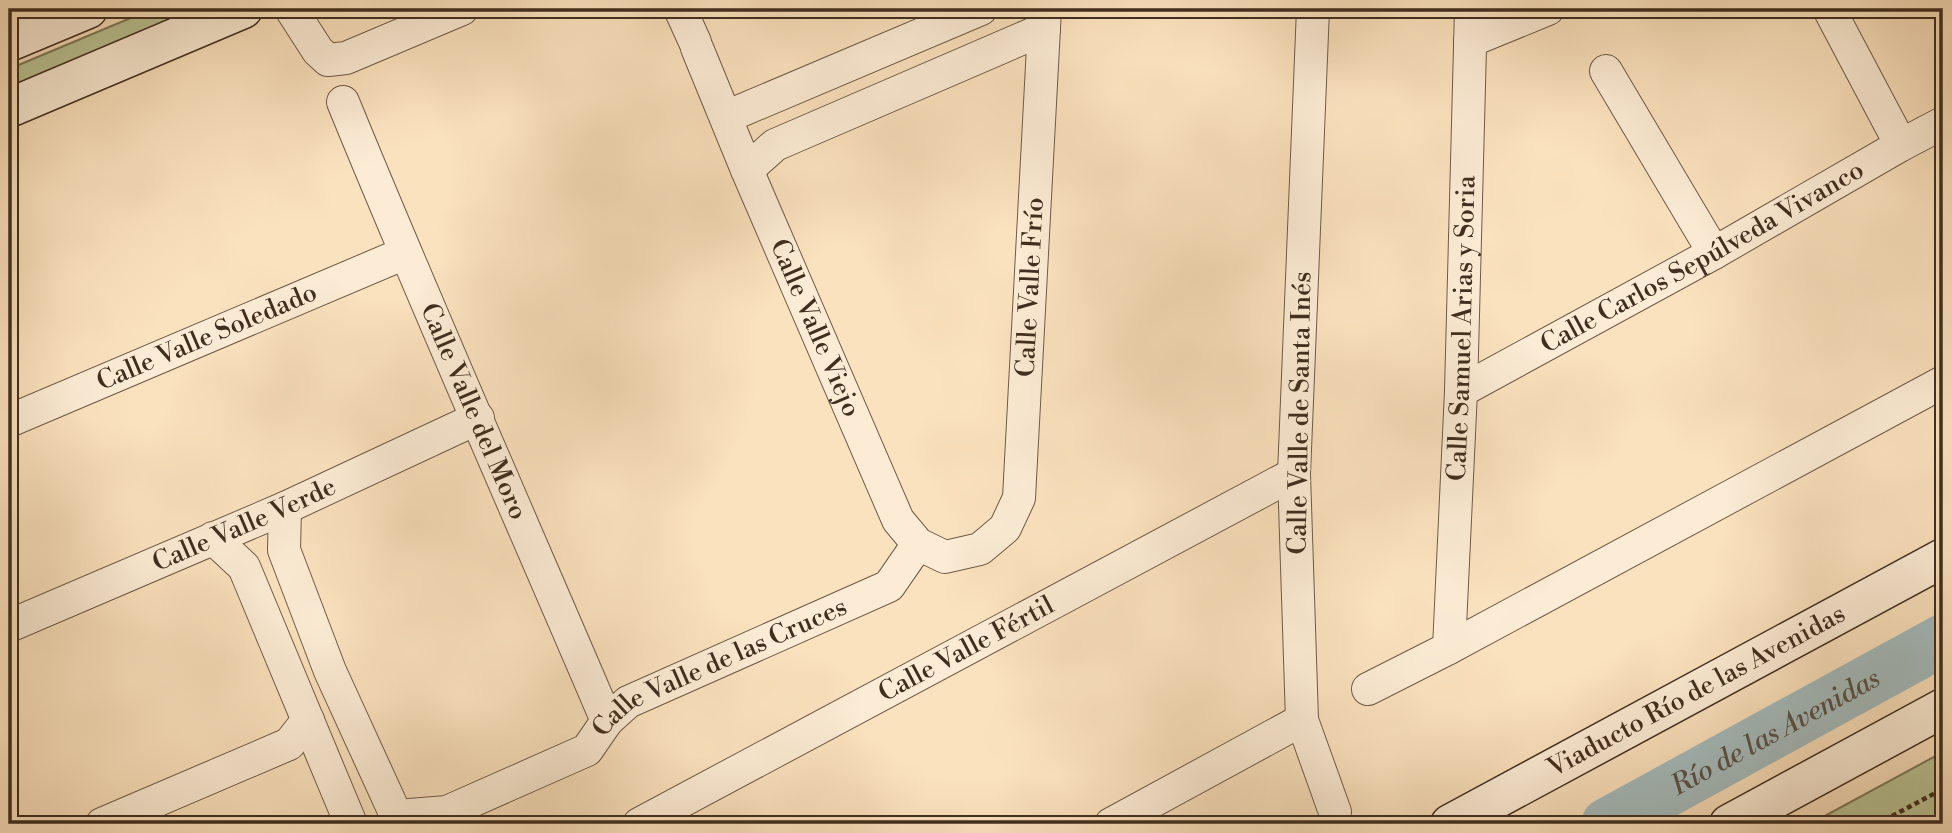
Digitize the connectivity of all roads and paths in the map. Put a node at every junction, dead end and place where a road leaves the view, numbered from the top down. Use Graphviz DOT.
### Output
graph roads {
  1 [pos="88,9"];
  2 [pos="243,9"];
  3 [pos="291,9"];
  4 [pos="462,9"];
  5 [pos="680,9"];
  6 [pos="981,9"];
  7 [pos="1312,9"];
  8 [pos="1471,9"];
  9 [pos="1548,9"];
  10 [pos="1829,9"];
  11 [pos="1045,19"];
  12 [pos="1471,41"];
  13 [pos="9,42"];
  14 [pos="1606,71"];
  15 [pos="343,102"];
  16 [pos="9,108"];
  17 [pos="726,117"];
  18 [pos="1943,123"];
  19 [pos="1901,145"];
  20 [pos="747,170"];
  21 [pos="405,253"];
  22 [pos="1714,253"];
  23 [pos="1943,382"];
  24 [pos="1461,391"];
  25 [pos="478,418"];
  26 [pos="9,421"];
  27 [pos="1294,474"];
  28 [pos="285,508"];
  29 [pos="213,538"];
  30 [pos="918,544"];
  31 [pos="1943,558"];
  32 [pos="9,626"];
  33 [pos="1449,648"];
  34 [pos="330,671"];
  35 [pos="294,687"];
  36 [pos="1368,689"];
  37 [pos="1943,708"];
  38 [pos="308,720"];
  39 [pos="1302,720"];
  40 [pos="607,721"];
  41 [pos="1943,789"];
  42 [pos="1335,812"];
  43 [pos="1943,817"];
  44 [pos="447,818"];
  45 [pos="399,820"];
  46 [pos="102,824"];
  47 [pos="351,824"];
  48 [pos="639,824"];
  49 [pos="1111,824"];
  50 [pos="1450,824"];
  51 [pos="1729,824"];
  52 [pos="1877,824"];
  53 [pos="1919,824"];
  1 -- 13 [label="main road"];
  2 -- 16 [label="main road"];
  3 -- 4 [label="street"];
  5 -- 17 [label="street, Calle Valle Viejo"];
  6 -- 17 [label="street"];
  7 -- 27 [label="street, Calle Valle de Santa Inés"];
  8 -- 12 [label="street, Calle Samuel Arias y Soria"];
  9 -- 12 [label="street"];
  10 -- 19 [label="street"];
  11 -- 20 [label="street"];
  11 -- 30 [label="street, Calle Valle Frío"];
  12 -- 24 [label="street, Calle Samuel Arias y Soria"];
  14 -- 22 [label="street"];
  15 -- 21 [label="street, Calle Valle del Moro"];
  17 -- 20 [label="street, Calle Valle Viejo"];
  18 -- 19 [label="street, Calle Carlos Sepúlveda Vivanco"];
  19 -- 22 [label="street, Calle Carlos Sepúlveda Vivanco"];
  20 -- 30 [label="street, Calle Valle Viejo"];
  21 -- 25 [label="street, Calle Valle del Moro"];
  21 -- 26 [label="street, Calle Valle Soledado"];
  22 -- 24 [label="street, Calle Carlos Sepúlveda Vivanco"];
  23 -- 33 [label="street"];
  24 -- 33 [label="street, Calle Samuel Arias y Soria"];
  25 -- 28 [label="street, Calle Valle Verde"];
  25 -- 40 [label="street, Calle Valle del Moro"];
  27 -- 39 [label="street, Calle Valle de Santa Inés"];
  27 -- 48 [label="street, Calle Valle Fértil"];
  28 -- 29 [label="street, Calle Valle Verde"];
  28 -- 34 [label="street"];
  29 -- 32 [label="street, Calle Valle Verde"];
  29 -- 35 [label="street"];
  30 -- 40 [label="street, Calle Valle de las Cruces"];
  31 -- 50 [label="main road, Viaducto Río de las Avenidas"];
  33 -- 36 [label="street"];
  34 -- 35 [label="street"];
  34 -- 45 [label="street"];
  35 -- 38 [label="street"];
  37 -- 51 [label="main road"];
  38 -- 46 [label="street"];
  38 -- 47 [label="street"];
  39 -- 42 [label="street, Calle Valle de Santa Inés"];
  39 -- 49 [label="street"];
  40 -- 44 [label="street, Calle Valle de las Cruces"];
  41 -- 52 [label="path"];
  43 -- 53 [label="path"];
  44 -- 45 [label="street, Calle Valle de las Cruces"];
}
